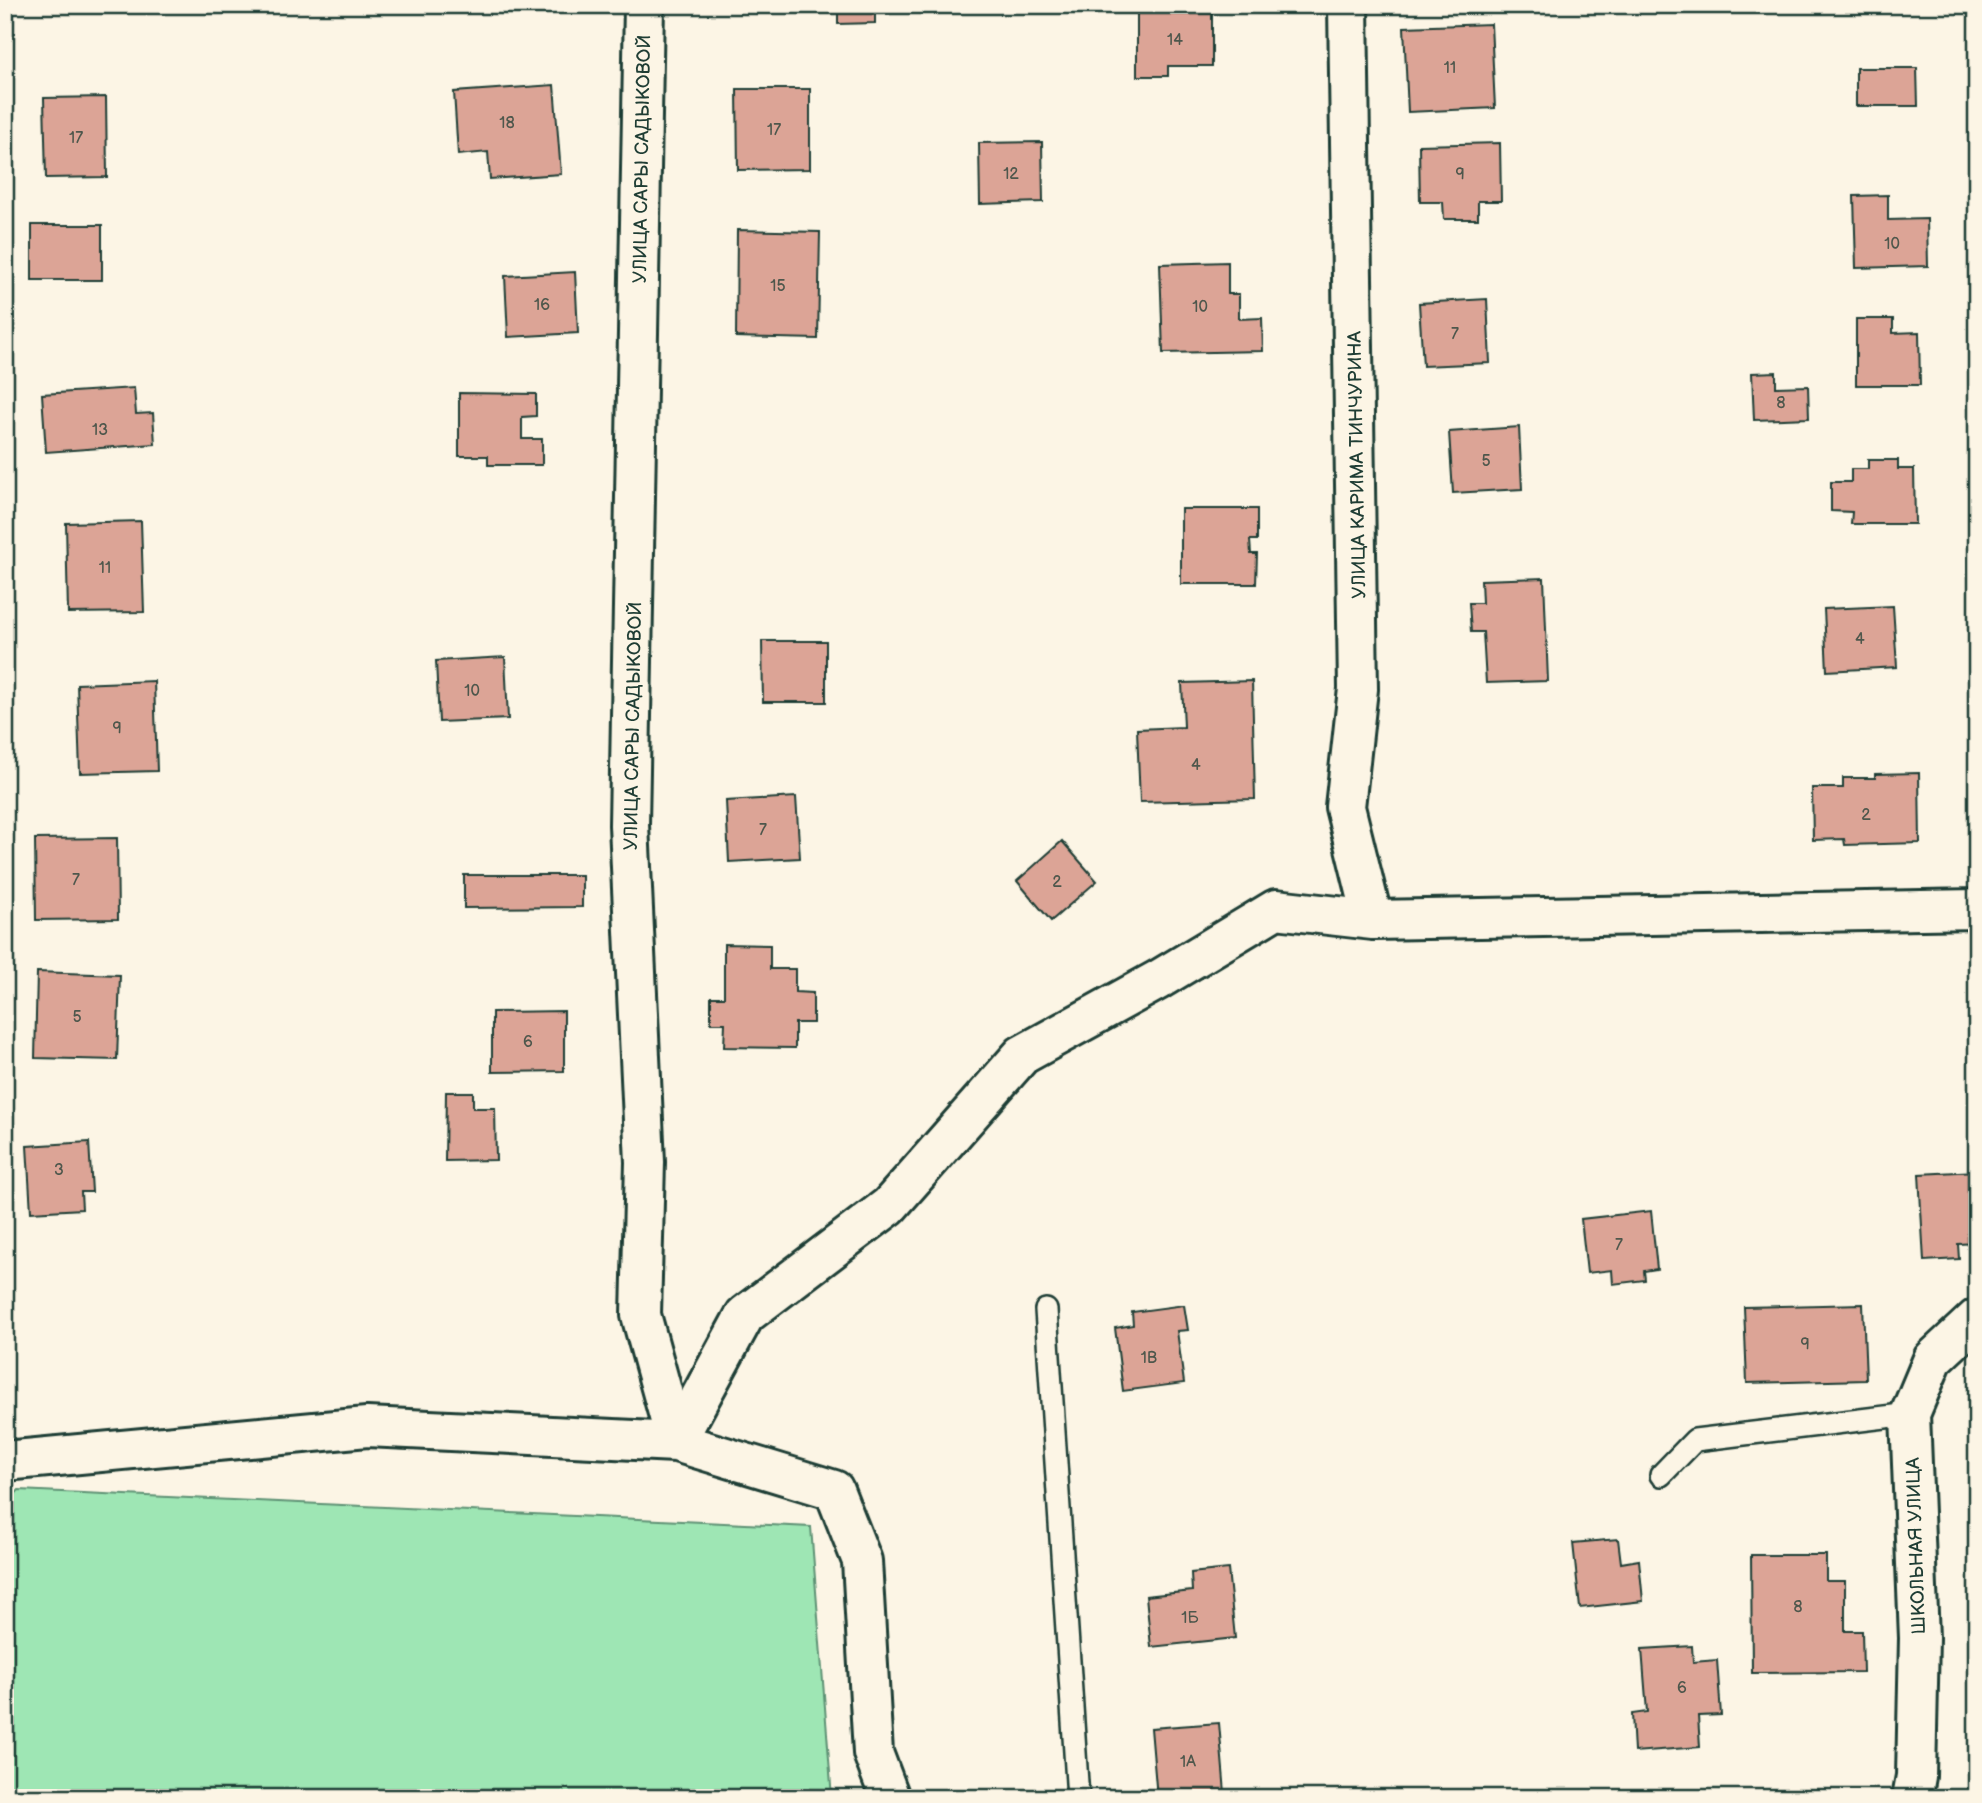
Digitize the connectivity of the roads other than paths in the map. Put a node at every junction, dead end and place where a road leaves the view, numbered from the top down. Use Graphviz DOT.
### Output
graph roads {
  1 [pos="644,5"];
  2 [pos="1348,5"];
  3 [pos="1977,909"];
  4 [pos="1373,920"];
  5 [pos="1046,1310"];
  6 [pos="1977,1318"];
  7 [pos="1910,1414"];
  8 [pos="676,1442"];
  9 [pos="5,1461"];
  10 [pos="1661,1475"];
  11 [pos="890,1798"];
  12 [pos="1078,1798"];
  13 [pos="1912,1798"];
  1 -- 8 [label="street, УЛИЦА САРЫ САДЫКОВОЙ"];
  2 -- 4 [label="street, УЛИЦА КАРИМА ТИНЧУРИНА"];
  3 -- 4 [label="street"];
  4 -- 8 [label="street"];
  5 -- 12 [label="lane"];
  6 -- 7 [label="street, ШКОЛЬНАЯ УЛИЦА"];
  7 -- 10 [label="lane"];
  7 -- 13 [label="street, ШКОЛЬНАЯ УЛИЦА"];
  8 -- 9 [label="street"];
  8 -- 11 [label="street"];
}
